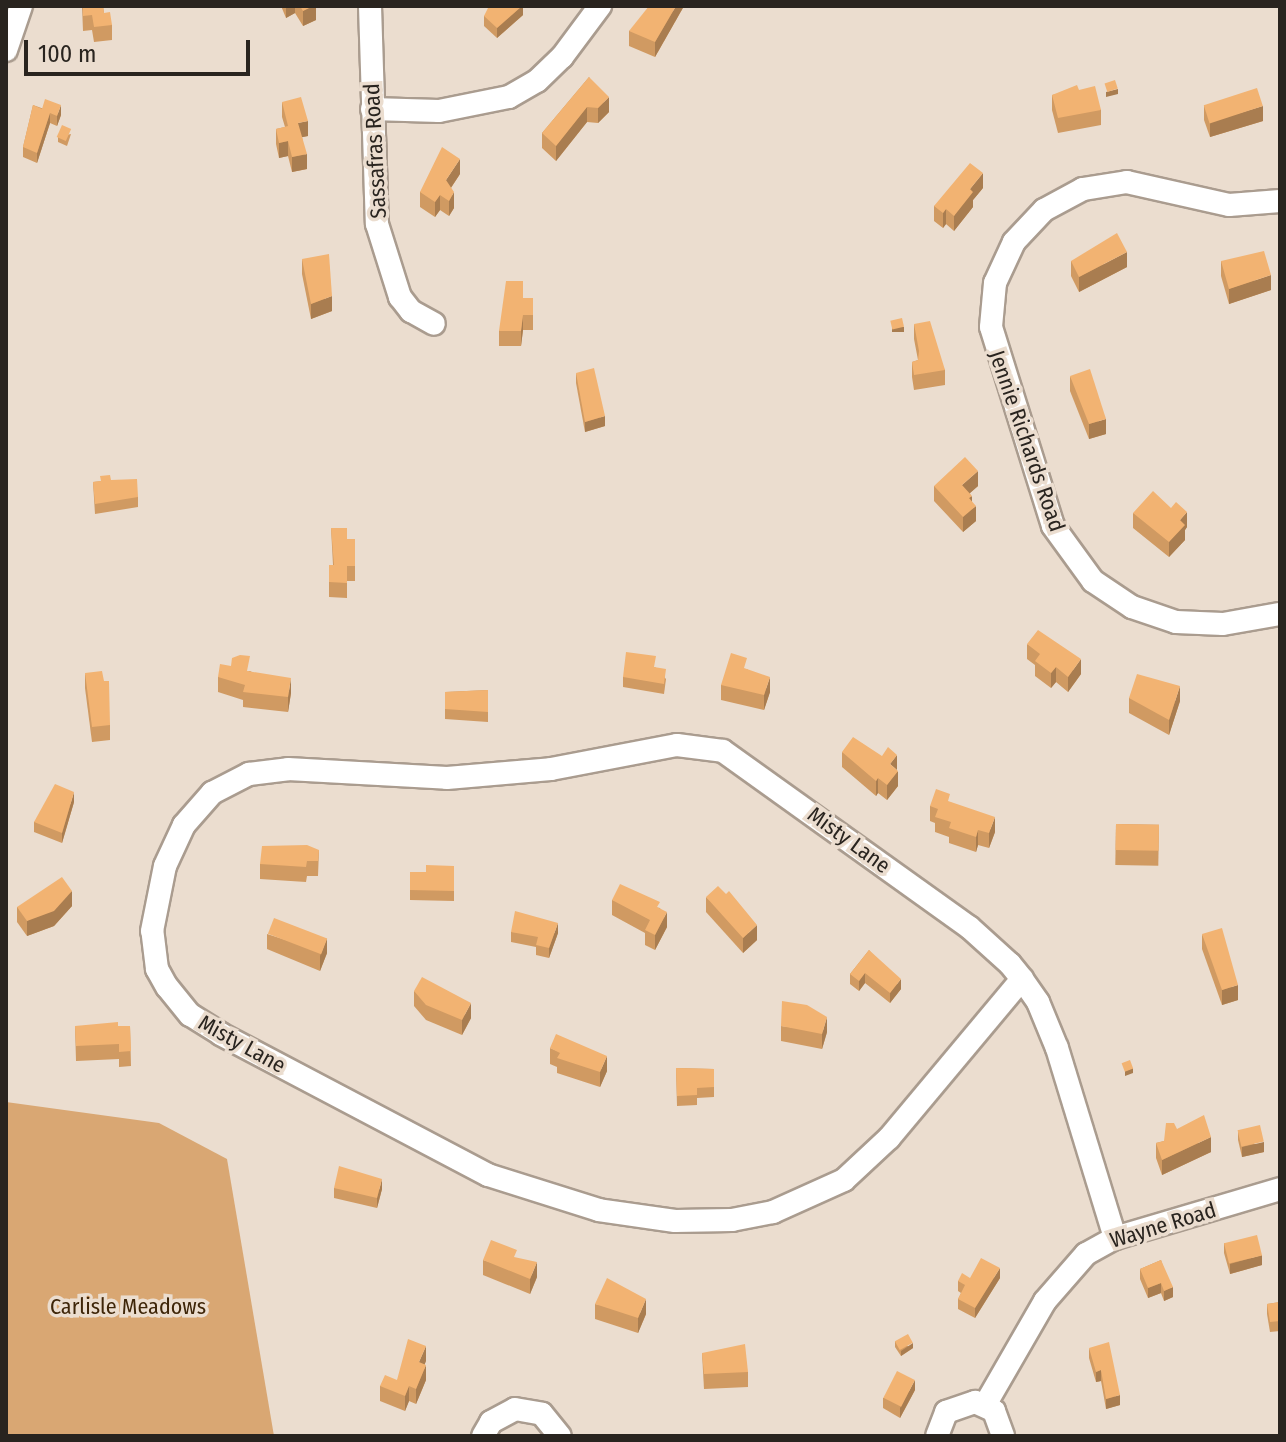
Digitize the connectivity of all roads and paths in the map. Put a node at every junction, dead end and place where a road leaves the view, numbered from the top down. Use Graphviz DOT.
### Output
graph roads {
  1 [pos="21,6"];
  2 [pos="370,6"];
  3 [pos="600,6"];
  4 [pos="6,50"];
  5 [pos="372,109"];
  6 [pos="1280,201"];
  7 [pos="434,324"];
  8 [pos="1280,614"];
  9 [pos="1022,979"];
  10 [pos="1280,1189"];
  11 [pos="1115,1238"];
  12 [pos="985,1405"];
  13 [pos="483,1436"];
  14 [pos="560,1436"];
  15 [pos="937,1436"];
  16 [pos="1003,1436"];
  1 -- 4 [label="street"];
  2 -- 5 [label="street, Sassafras Road"];
  3 -- 5 [label="street"];
  5 -- 7 [label="street, Sassafras Road"];
  6 -- 8 [label="street, Jennie Richards Road"];
  9 -- 9 [label="street, Misty Lane"];
  9 -- 11 [label="street, Misty Lane"];
  10 -- 11 [label="street, Wayne Road"];
  11 -- 12 [label="street, Wayne Road"];
  12 -- 15 [label="street"];
  12 -- 16 [label="street"];
  13 -- 14 [label="street"];
}
